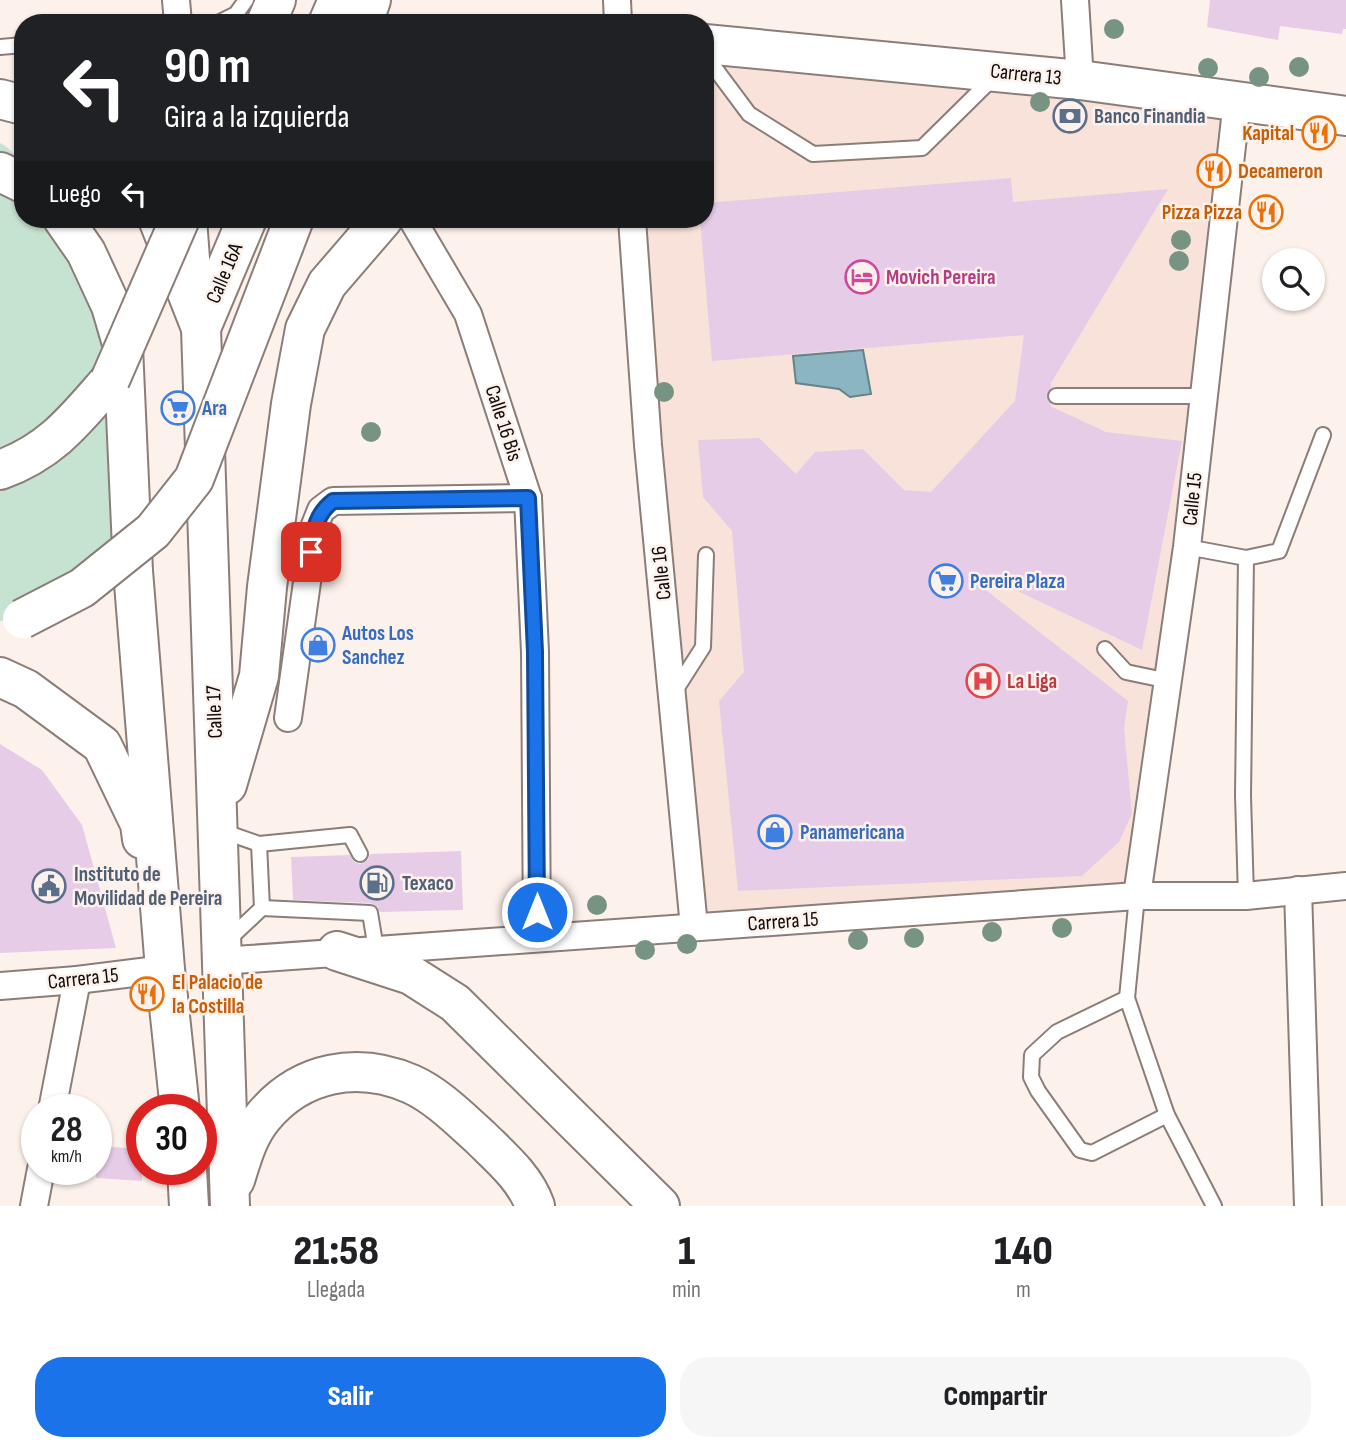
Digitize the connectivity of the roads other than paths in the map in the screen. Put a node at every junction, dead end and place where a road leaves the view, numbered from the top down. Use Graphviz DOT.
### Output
graph roads {
  1 [pos="1076,0"];
  2 [pos="714,45"];
  3 [pos="714,67"];
  4 [pos="999,72"];
  5 [pos="1080,80"];
  6 [pos="1237,101"];
  7 [pos="1346,116"];
  8 [pos="69,228"];
  9 [pos="162,228"];
  10 [pos="176,228"];
  11 [pos="194,228"];
  12 [pos="243,228"];
  13 [pos="294,228"];
  14 [pos="375,228"];
  15 [pos="417,228"];
  16 [pos="633,228"];
  17 [pos="201,328"];
  18 [pos="117,363"];
  19 [pos="1056,396"];
  20 [pos="1203,396"];
  21 [pos="1323,435"];
  22 [pos="0,470"];
  23 [pos="528,498"];
  24 [pos="1187,547"];
  25 [pos="706,555"];
  26 [pos="1245,558"];
  27 [pos="11,622"];
  28 [pos="1105,649"];
  29 [pos="0,677"];
  30 [pos="1169,681"];
  31 [pos="673,695"];
  32 [pos="288,718"];
  33 [pos="218,823"];
  34 [pos="259,844"];
  35 [pos="360,854"];
  36 [pos="1346,886"];
  37 [pos="1298,890"];
  38 [pos="1137,896"];
  39 [pos="1245,896"];
  40 [pos="262,908"];
  41 [pos="694,927"];
  42 [pos="537,938"];
  43 [pos="376,949"];
  44 [pos="337,951"];
  45 [pos="221,954"];
  46 [pos="165,969"];
  47 [pos="77,981"];
  48 [pos="0,986"];
  49 [pos="1126,998"];
  50 [pos="55,1094"];
  51 [pos="178,1094"];
  52 [pos="1167,1115"];
  53 [pos="38,1185"];
  54 [pos="230,1200"];
  55 [pos="34,1206"];
  56 [pos="535,1206"];
  57 [pos="660,1206"];
  58 [pos="1214,1206"];
  59 [pos="1308,1206"];
  1 -- 5 [label="street"];
  2 -- 4 [label="main road, Carrera 13"];
  3 -- 4 [label="lane"];
  4 -- 5 [label="main road, Carrera 13"];
  5 -- 6 [label="main road, Carrera 13"];
  6 -- 7 [label="main road, Carrera 13"];
  6 -- 20 [label="street, Calle 15"];
  8 -- 18 [label="main road"];
  9 -- 17 [label="main road"];
  10 -- 18 [label="main road, bridge"];
  11 -- 17 [label="street, Calle 17"];
  12 -- 17 [label="main road, Calle 16A"];
  13 -- 27 [label="main road, bridge"];
  14 -- 33 [label="main road"];
  15 -- 23 [label="street, Calle 16 Bis"];
  16 -- 31 [label="street, Calle 16"];
  17 -- 33 [label="main road, Calle 17"];
  18 -- 22 [label="main road"];
  18 -- 46 [label="main road"];
  19 -- 20 [label="lane"];
  20 -- 24 [label="street, Calle 15"];
  21 -- 26 [label="lane"];
  23 -- 32 [label="street"];
  23 -- 42 [label="street, Calle 16 Bis"];
  24 -- 26 [label="lane"];
  24 -- 30 [label="street, Calle 15"];
  25 -- 31 [label="lane"];
  26 -- 39 [label="lane"];
  28 -- 30 [label="lane"];
  29 -- 46 [label="main road"];
  30 -- 38 [label="street, Calle 15"];
  31 -- 41 [label="street, Calle 16"];
  33 -- 34 [label="lane"];
  33 -- 45 [label="main road, Calle 17"];
  34 -- 35 [label="lane"];
  34 -- 40 [label="lane"];
  36 -- 37 [label="street, Carrera 15"];
  37 -- 39 [label="street, Carrera 15"];
  37 -- 59 [label="street"];
  38 -- 39 [label="street, Carrera 15"];
  38 -- 41 [label="street, Carrera 15"];
  38 -- 49 [label="lane"];
  40 -- 43 [label="lane"];
  40 -- 45 [label="lane"];
  41 -- 42 [label="street, Carrera 15"];
  42 -- 43 [label="street, Carrera 15"];
  43 -- 44 [label="street, Carrera 15"];
  44 -- 45 [label="street, Carrera 15"];
  44 -- 57 [label="main road"];
  45 -- 54 [label="main road, Calle 17"];
  46 -- 47 [label="street, Carrera 15"];
  46 -- 51 [label="main road"];
  47 -- 48 [label="street, Carrera 15"];
  47 -- 50 [label="street"];
  49 -- 52 [label="lane"];
  49 -- 52 [label="lane"];
  52 -- 58 [label="lane"];
  53 -- 55 [label="street"];
  54 -- 56 [label="main road"];
}
